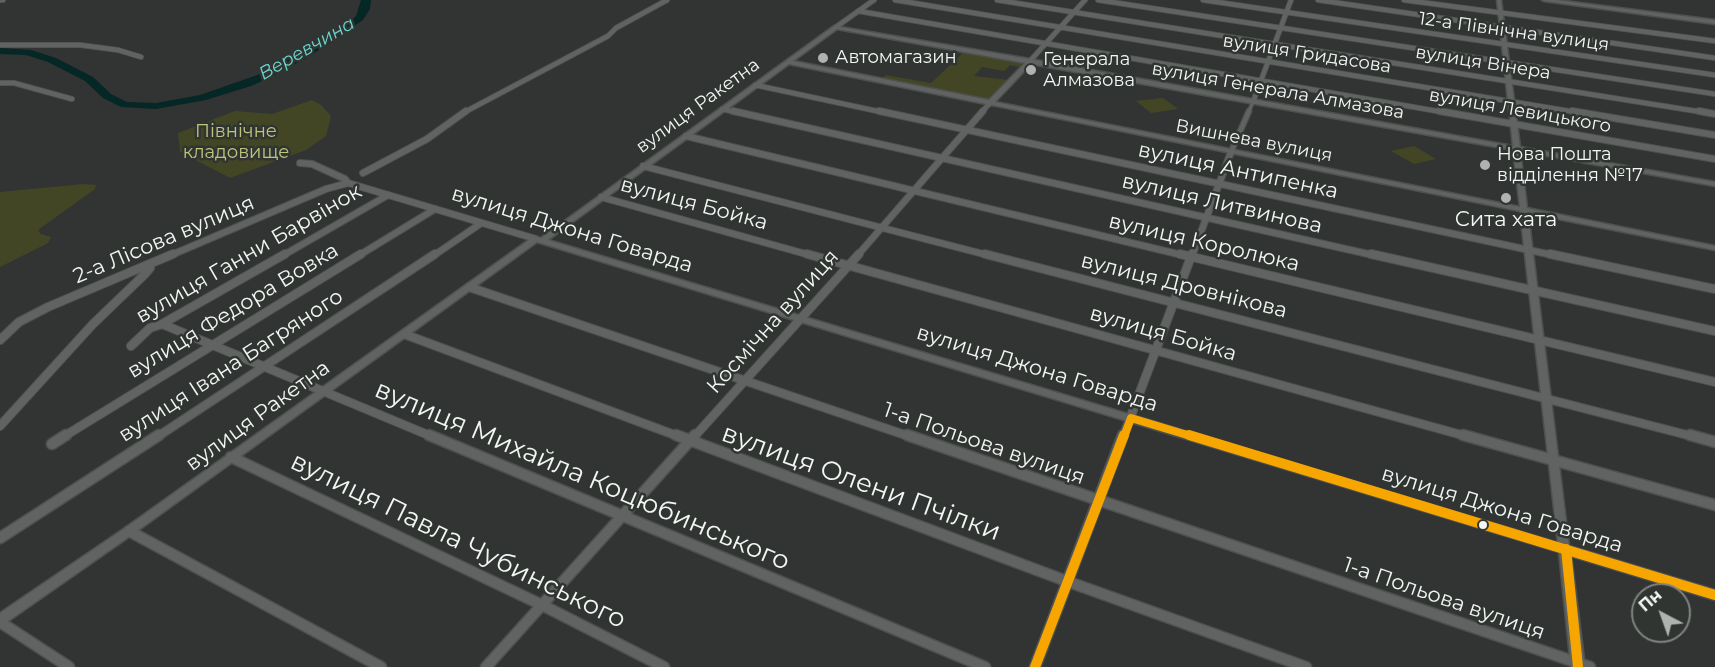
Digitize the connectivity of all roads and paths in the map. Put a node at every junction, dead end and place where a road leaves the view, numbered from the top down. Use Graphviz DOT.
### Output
graph roads {
  1 [pos="667,0"];
  2 [pos="874,0"];
  3 [pos="895,0"];
  4 [pos="997,0"];
  5 [pos="1085,0"];
  6 [pos="1098,0"];
  7 [pos="1203,0"];
  8 [pos="1291,0"];
  9 [pos="1318,0"];
  10 [pos="1404,0"];
  11 [pos="1498,0"];
  12 [pos="1544,0"];
  13 [pos="858,11"];
  14 [pos="1073,12"];
  15 [pos="1286,12"];
  16 [pos="1501,12"];
  17 [pos="1715,22"];
  18 [pos="836,27"];
  19 [pos="1060,27"];
  20 [pos="1281,27"];
  21 [pos="1504,28"];
  22 [pos="1715,41"];
  23 [pos="1047,44"];
  24 [pos="1274,44"];
  25 [pos="0,45"];
  26 [pos="1504,45"];
  27 [pos="141,57"];
  28 [pos="1715,58"];
  29 [pos="1030,61"];
  30 [pos="788,62"];
  31 [pos="1268,62"];
  32 [pos="1508,62"];
  33 [pos="1715,75"];
  34 [pos="1262,81"];
  35 [pos="1510,81"];
  36 [pos="0,83"];
  37 [pos="754,85"];
  38 [pos="1715,94"];
  39 [pos="72,99"];
  40 [pos="1253,102"];
  41 [pos="1512,102"];
  42 [pos="989,104"];
  43 [pos="722,109"];
  44 [pos="1715,114"];
  45 [pos="1515,124"];
  46 [pos="966,131"];
  47 [pos="1715,135"];
  48 [pos="686,136"];
  49 [pos="1517,149"];
  50 [pos="1231,152"];
  51 [pos="942,158"];
  52 [pos="1715,159"];
  53 [pos="300,163"];
  54 [pos="643,166"];
  55 [pos="363,173"];
  56 [pos="348,183"];
  57 [pos="1220,184"];
  58 [pos="1715,184"];
  59 [pos="913,190"];
  60 [pos="388,195"];
  61 [pos="601,197"];
  62 [pos="435,209"];
  63 [pos="1524,210"];
  64 [pos="1207,217"];
  65 [pos="480,224"];
  66 [pos="881,227"];
  67 [pos="539,240"];
  68 [pos="1715,248"];
  69 [pos="1529,250"];
  70 [pos="1192,258"];
  71 [pos="849,265"];
  72 [pos="148,266"];
  73 [pos="469,287"];
  74 [pos="1715,289"];
  75 [pos="1534,291"];
  76 [pos="1175,303"];
  77 [pos="799,319"];
  78 [pos="162,324"];
  79 [pos="1715,331"];
  80 [pos="404,333"];
  81 [pos="0,340"];
  82 [pos="1539,340"];
  83 [pos="211,345"];
  84 [pos="131,346"];
  85 [pos="1156,351"];
  86 [pos="265,367"];
  87 [pos="743,381"];
  88 [pos="1715,382"];
  89 [pos="323,391"];
  90 [pos="1545,398"];
  91 [pos="1131,418"];
  92 [pos="0,426"];
  93 [pos="690,442"];
  94 [pos="1715,442"];
  95 [pos="52,444"];
  96 [pos="231,457"];
  97 [pos="1553,460"];
  98 [pos="1097,501"];
  99 [pos="1715,505"];
  100 [pos="622,515"];
  101 [pos="129,531"];
  102 [pos="0,538"];
  103 [pos="1566,549"];
  104 [pos="1069,582"];
  105 [pos="1715,595"];
  106 [pos="542,605"];
  107 [pos="0,621"];
  108 [pos="1582,666"];
  109 [pos="69,667"];
  110 [pos="381,667"];
  111 [pos="486,667"];
  112 [pos="664,667"];
  113 [pos="986,667"];
  114 [pos="1035,667"];
  115 [pos="1306,667"];
  1 -- 55 [label="street"];
  2 -- 13 [label="street, вулиця Ракетна"];
  3 -- 19 [label="street, вулиця Гридасова"];
  4 -- 14 [label="street, вулиця Вінера"];
  5 -- 14 [label="street, Космічна вулиця"];
  6 -- 20 [label="street"];
  7 -- 15 [label="street, 12-а Північна вулиця"];
  8 -- 15 [label="street"];
  9 -- 21 [label="street"];
  10 -- 16 [label="street"];
  11 -- 16 [label="street"];
  12 -- 17 [label="street"];
  13 -- 18 [label="street, вулиця Ракетна"];
  13 -- 23 [label="street, вулиця Левицького"];
  14 -- 19 [label="street, Космічна вулиця"];
  14 -- 24 [label="street, вулиця Вінера"];
  15 -- 20 [label="street"];
  15 -- 26 [label="street, 12-а Північна вулиця"];
  16 -- 21 [label="street"];
  16 -- 22 [label="street"];
  18 -- 29 [label="street, вулиця Генерала Алмазова"];
  18 -- 30 [label="street, вулиця Ракетна"];
  19 -- 23 [label="street, Космічна вулиця"];
  19 -- 31 [label="street, вулиця Гридасова"];
  20 -- 24 [label="street"];
  20 -- 32 [label="street"];
  21 -- 26 [label="street"];
  21 -- 28 [label="street"];
  23 -- 29 [label="street, Космічна вулиця"];
  23 -- 34 [label="street, вулиця Левицького"];
  24 -- 31 [label="street"];
  24 -- 35 [label="street, вулиця Вінера"];
  25 -- 27 [label="street"];
  26 -- 32 [label="street"];
  26 -- 33 [label="street, 12-а Північна вулиця"];
  29 -- 40 [label="street, вулиця Генерала Алмазова"];
  29 -- 42 [label="street, Космічна вулиця"];
  30 -- 37 [label="street, вулиця Ракетна"];
  30 -- 42 [label="street, Вишнева вулиця"];
  31 -- 34 [label="street"];
  31 -- 41 [label="street, вулиця Гридасова"];
  32 -- 35 [label="street"];
  32 -- 38 [label="street"];
  34 -- 40 [label="street"];
  34 -- 45 [label="street, вулиця Левицького"];
  35 -- 41 [label="street"];
  35 -- 44 [label="street, вулиця Вінера"];
  36 -- 39 [label="street"];
  37 -- 43 [label="street, вулиця Ракетна"];
  37 -- 46 [label="street, вулиця Антипенка"];
  40 -- 49 [label="street, вулиця Генерала Алмазова"];
  40 -- 50 [label="street"];
  41 -- 45 [label="street"];
  41 -- 47 [label="street, вулиця Гридасова"];
  42 -- 46 [label="street, Космічна вулиця"];
  42 -- 50 [label="street, Вишнева вулиця"];
  43 -- 48 [label="street, вулиця Ракетна"];
  43 -- 51 [label="street, вулиця Литвинова"];
  45 -- 49 [label="street"];
  45 -- 52 [label="street, вулиця Левицького"];
  46 -- 51 [label="street, Космічна вулиця"];
  46 -- 57 [label="street, вулиця Антипенка"];
  48 -- 54 [label="street, вулиця Ракетна"];
  48 -- 59 [label="street, вулиця Королюка"];
  49 -- 58 [label="street, вулиця Генерала Алмазова"];
  49 -- 63 [label="street"];
  50 -- 57 [label="street"];
  50 -- 63 [label="street, Вишнева вулиця"];
  51 -- 59 [label="street, Космічна вулиця"];
  51 -- 64 [label="street, вулиця Литвинова"];
  53 -- 56 [label="street, вулиця Джона Говарда"];
  54 -- 61 [label="street, вулиця Ракетна"];
  54 -- 66 [label="street, вулиця Дровнікова"];
  56 -- 60 [label="street, вулиця Джона Говарда"];
  56 -- 72 [label="street, 2-а Лісова вулиця"];
  57 -- 64 [label="street"];
  57 -- 69 [label="street, вулиця Антипенка"];
  59 -- 66 [label="street, Космічна вулиця"];
  59 -- 70 [label="street, вулиця Королюка"];
  60 -- 62 [label="street, вулиця Джона Говарда"];
  60 -- 78 [label="street, вулиця Ганни Барвінок"];
  61 -- 67 [label="street, вулиця Ракетна"];
  61 -- 71 [label="street, вулиця Бойка"];
  62 -- 65 [label="street, вулиця Джона Говарда"];
  62 -- 83 [label="street, вулиця Федора Вовка"];
  63 -- 68 [label="street, Вишнева вулиця"];
  63 -- 69 [label="street"];
  64 -- 70 [label="street"];
  64 -- 75 [label="street, вулиця Литвинова"];
  65 -- 67 [label="street, вулиця Джона Говарда"];
  65 -- 86 [label="street, вулиця Івана Багряного"];
  66 -- 71 [label="street, Космічна вулиця"];
  66 -- 76 [label="street, вулиця Дровнікова"];
  67 -- 73 [label="street, вулиця Ракетна"];
  67 -- 77 [label="street, вулиця Джона Говарда"];
  69 -- 74 [label="street, вулиця Антипенка"];
  69 -- 75 [label="street"];
  70 -- 76 [label="street"];
  70 -- 82 [label="street, вулиця Королюка"];
  71 -- 77 [label="street, Космічна вулиця"];
  71 -- 85 [label="street, вулиця Бойка"];
  72 -- 81 [label="street, 2-а Лісова вулиця"];
  72 -- 92 [label="street"];
  73 -- 80 [label="street, вулиця Ракетна"];
  73 -- 87 [label="street, 1-а Польова вулиця"];
  75 -- 79 [label="street, вулиця Литвинова"];
  75 -- 82 [label="street"];
  76 -- 85 [label="street"];
  76 -- 90 [label="street, вулиця Дровнікова"];
  77 -- 87 [label="street, Космічна вулиця"];
  77 -- 91 [label="street, вулиця Джона Говарда"];
  78 -- 83 [label="street, вулиця Михайла Коцюбинського"];
  78 -- 84 [label="street, вулиця Ганни Барвінок"];
  80 -- 89 [label="street, вулиця Ракетна"];
  80 -- 93 [label="street, вулиця Олени Пчілки"];
  82 -- 88 [label="street, вулиця Королюка"];
  82 -- 90 [label="street"];
  83 -- 86 [label="street, вулиця Михайла Коцюбинського"];
  83 -- 95 [label="street, вулиця Федора Вовка"];
  85 -- 91 [label="street"];
  85 -- 97 [label="street, вулиця Бойка"];
  86 -- 89 [label="street, вулиця Михайла Коцюбинського"];
  86 -- 102 [label="street, вулиця Івана Багряного"];
  87 -- 93 [label="street, Космічна вулиця"];
  87 -- 98 [label="street, 1-а Польова вулиця"];
  89 -- 96 [label="street, вулиця Ракетна"];
  89 -- 100 [label="street, вулиця Михайла Коцюбинського"];
  90 -- 94 [label="street, вулиця Дровнікова"];
  90 -- 97 [label="street"];
  91 -- 98 [label="street"];
  91 -- 103 [label="street, вулиця Джона Говарда"];
  93 -- 100 [label="street, Космічна вулиця"];
  93 -- 104 [label="street, вулиця Олени Пчілки"];
  96 -- 101 [label="street, вулиця Ракетна"];
  96 -- 106 [label="street, вулиця Павла Чубинського"];
  97 -- 99 [label="street, вулиця Бойка"];
  97 -- 103 [label="street"];
  98 -- 104 [label="street"];
  98 -- 108 [label="street, 1-а Польова вулиця"];
  100 -- 106 [label="street, Космічна вулиця"];
  100 -- 113 [label="street, вулиця Михайла Коцюбинського"];
  101 -- 107 [label="street, вулиця Ракетна"];
  101 -- 110 [label="street"];
  103 -- 105 [label="street, вулиця Джона Говарда"];
  103 -- 108 [label="street"];
  104 -- 114 [label="street"];
  104 -- 115 [label="street, вулиця Олени Пчілки"];
  106 -- 111 [label="street, Космічна вулиця"];
  106 -- 112 [label="street, вулиця Павла Чубинського"];
  107 -- 109 [label="street"];
}
